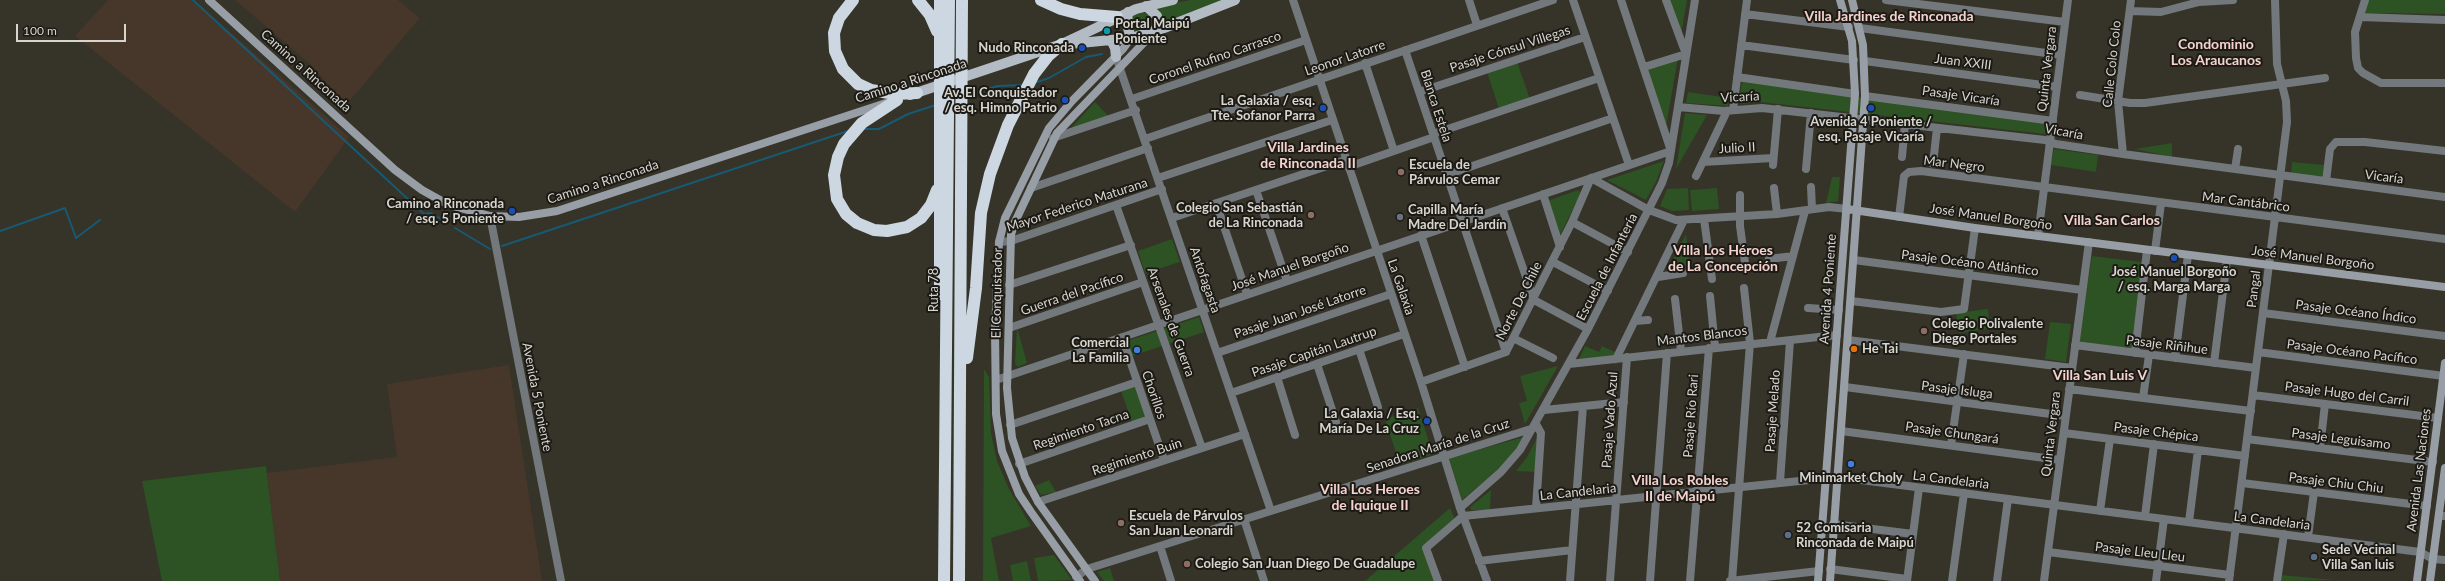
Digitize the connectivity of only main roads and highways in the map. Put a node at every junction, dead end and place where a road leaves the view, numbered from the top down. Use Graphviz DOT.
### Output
graph roads {
  1 [pos="853,0"];
  2 [pos="918,0"];
  3 [pos="940,0"];
  4 [pos="949,0"];
  5 [pos="962,0"];
  6 [pos="1041,0"];
  7 [pos="1168,0"];
  8 [pos="1235,0"];
  9 [pos="1146,6"];
  10 [pos="1123,15"];
  11 [pos="1155,31"];
  12 [pos="1131,38"];
  13 [pos="1110,40"];
  14 [pos="940,41"];
  15 [pos="1062,44"];
  16 [pos="1116,57"];
  17 [pos="944,71"];
  18 [pos="916,93"];
  19 [pos="897,100"];
  20 [pos="944,109"];
  21 [pos="939,181"];
  22 [pos="947,399"];
  23 [pos="960,429"];
  24 [pos="944,581"];
  25 [pos="960,581"];
  1 -- 18 [label="highway"];
  2 -- 14 [label="highway"];
  3 -- 14 [label="highway"];
  4 -- 17 [label="highway"];
  5 -- 23 [label="highway, Ruta 78"];
  6 -- 10 [label="highway"];
  7 -- 9 [label="main road, Camino a Rinconada"];
  8 -- 11 [label="main road, Camino a Rinconada"];
  9 -- 10 [label="main road, Camino a Rinconada"];
  9 -- 11 [label="main road"];
  10 -- 12 [label="main road"];
  10 -- 15 [label="main road, Camino a Rinconada"];
  11 -- 12 [label="main road, Camino a Rinconada"];
  12 -- 13 [label="main road, Camino a Rinconada"];
  13 -- 15 [label="main road, Camino a Rinconada"];
  13 -- 16 [label="main road"];
  14 -- 17 [label="highway"];
  15 -- 18 [label="main road, Camino a Rinconada"];
  15 -- 23 [label="highway"];
  17 -- 20 [label="highway"];
  18 -- 19 [label="main road, Camino a Rinconada"];
  19 -- 21 [label="highway"];
  20 -- 21 [label="highway"];
  20 -- 22 [label="highway, Ruta 78"];
  21 -- 22 [label="highway"];
  22 -- 24 [label="highway, Ruta 78"];
  23 -- 25 [label="highway, Ruta 78"];
}
